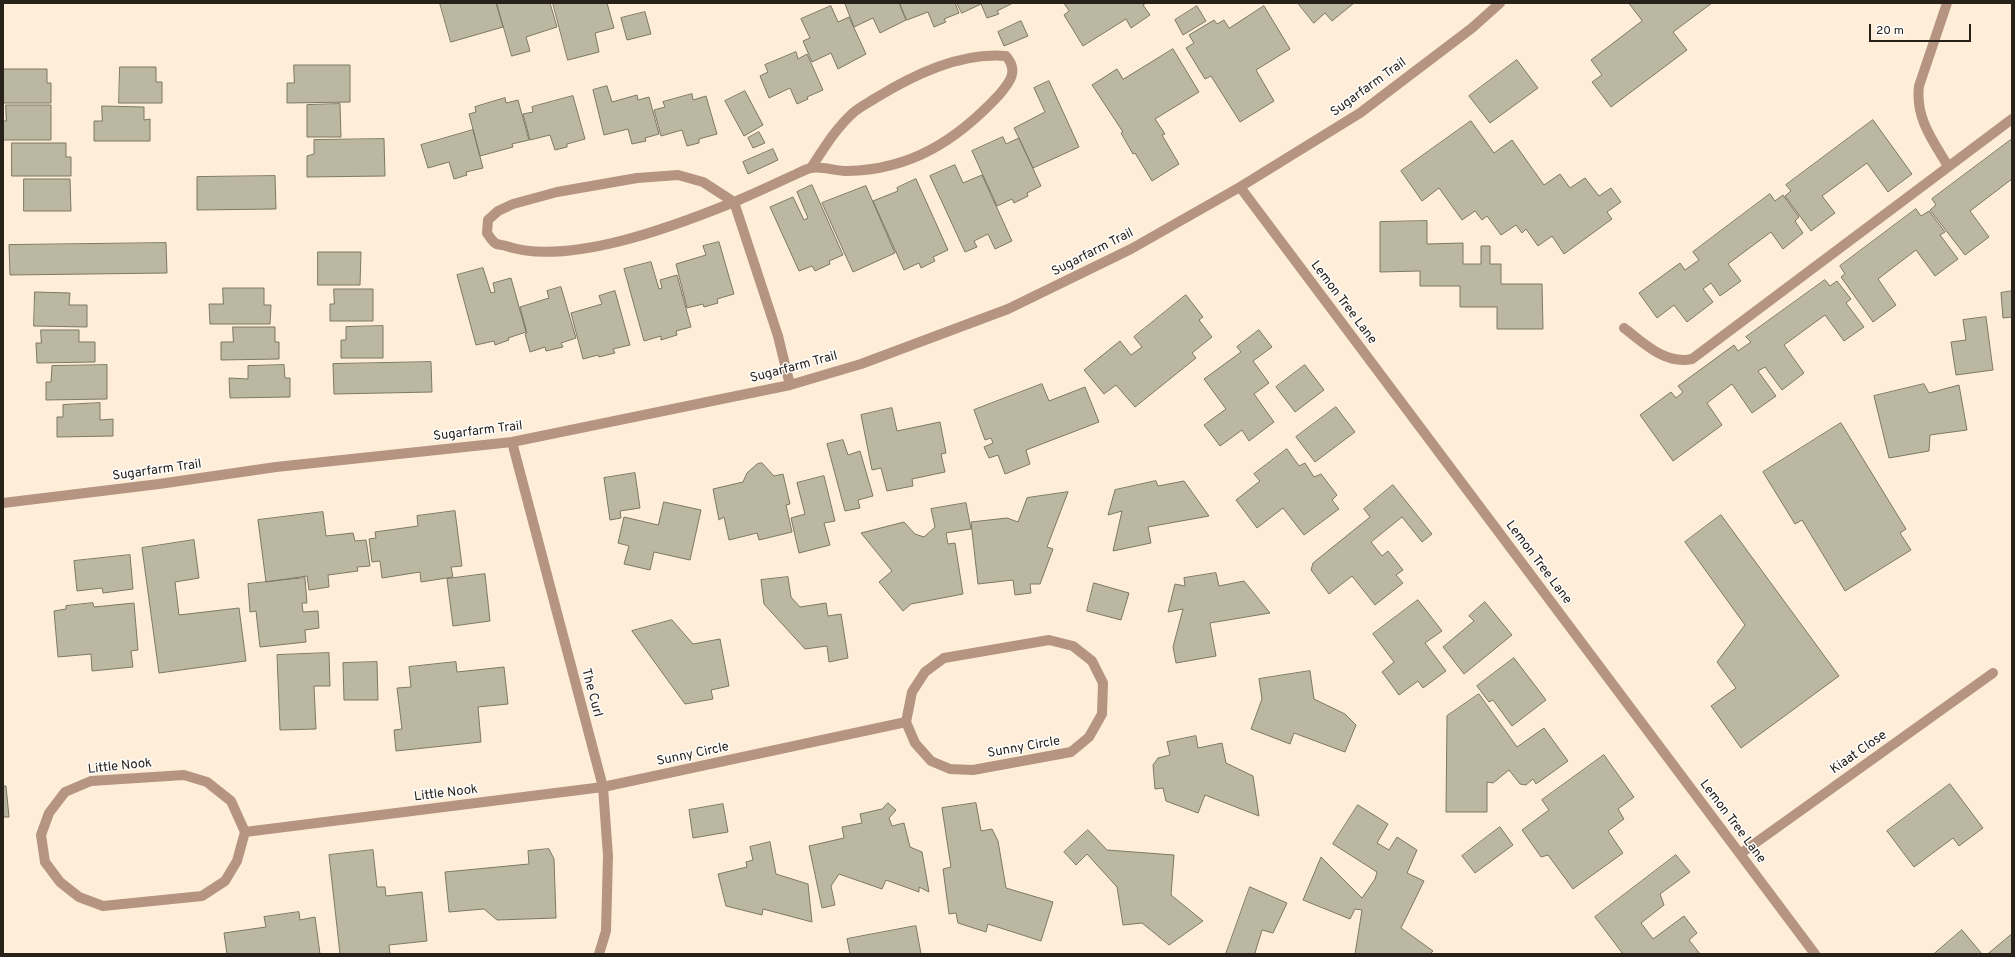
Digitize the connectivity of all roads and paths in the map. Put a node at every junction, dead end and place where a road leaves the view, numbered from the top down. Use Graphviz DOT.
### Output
graph roads {
  1 [pos="1500,3"];
  2 [pos="1947,3"];
  3 [pos="2012,118"];
  4 [pos="1948,166"];
  5 [pos="811,168"];
  6 [pos="1240,187"];
  7 [pos="734,202"];
  8 [pos="1624,328"];
  9 [pos="790,385"];
  10 [pos="512,442"];
  11 [pos="3,503"];
  12 [pos="1993,674"];
  13 [pos="906,722"];
  14 [pos="602,787"];
  15 [pos="245,832"];
  16 [pos="1740,854"];
  17 [pos="599,954"];
  18 [pos="1815,954"];
  1 -- 6 [label="street, Sugarfarm Trail"];
  2 -- 4 [label="street"];
  3 -- 4 [label="street"];
  4 -- 8 [label="street"];
  5 -- 5 [label="street"];
  5 -- 7 [label="street"];
  6 -- 9 [label="street, Sugarfarm Trail"];
  6 -- 16 [label="street, Lemon Tree Lane"];
  7 -- 7 [label="street"];
  7 -- 9 [label="street"];
  9 -- 10 [label="street, Sugarfarm Trail"];
  10 -- 11 [label="street, Sugarfarm Trail"];
  10 -- 14 [label="street, The Curl"];
  12 -- 16 [label="street, Kiaat Close"];
  13 -- 13 [label="street, Sunny Circle"];
  13 -- 14 [label="street, Sunny Circle"];
  14 -- 15 [label="street, Little Nook"];
  14 -- 17 [label="street, The Curl"];
  15 -- 15 [label="street, Little Nook"];
  16 -- 18 [label="street, Lemon Tree Lane"];
}
